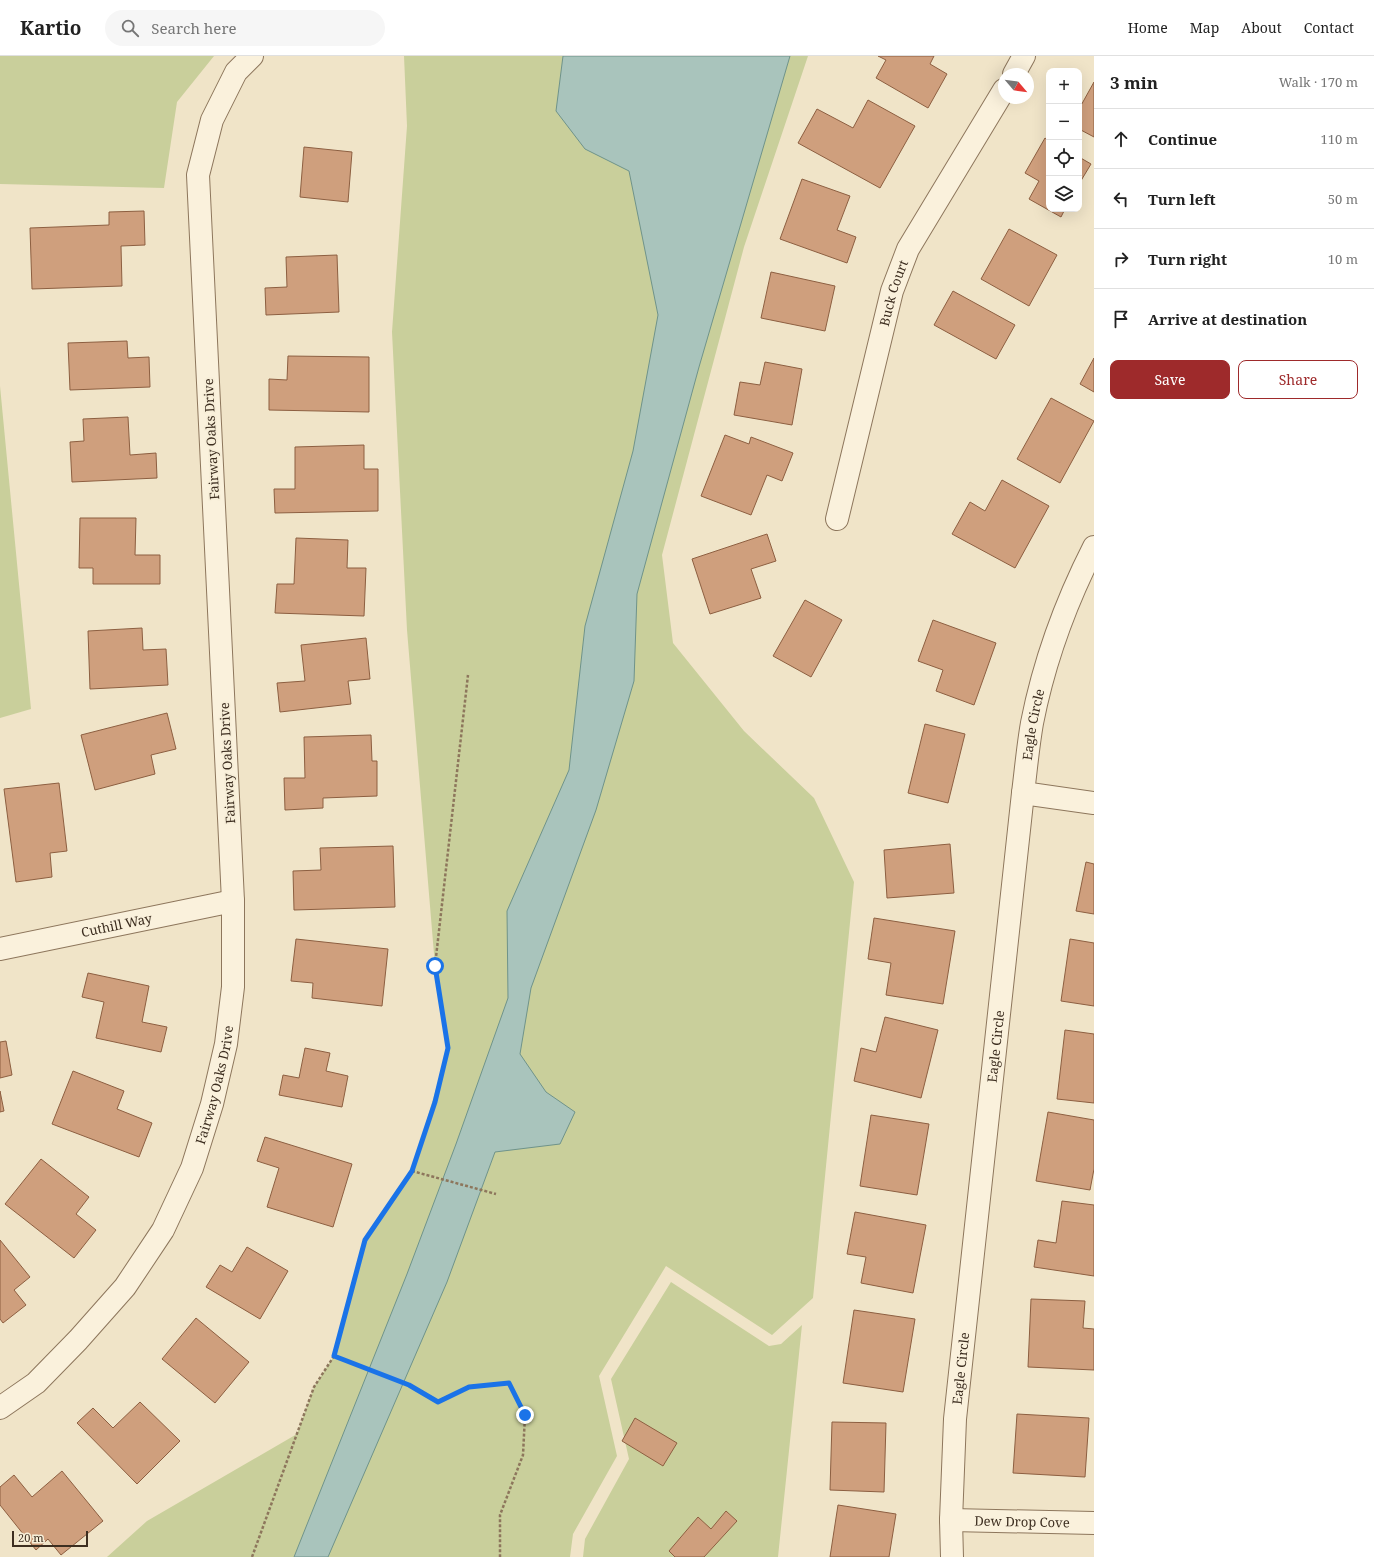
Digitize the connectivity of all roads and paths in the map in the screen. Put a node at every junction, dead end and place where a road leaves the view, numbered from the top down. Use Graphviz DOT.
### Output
graph roads {
  1 [pos="252,56"];
  2 [pos="1024,56"];
  3 [pos="1017,68"];
  4 [pos="998,100"];
  5 [pos="837,519"];
  6 [pos="1094,547"];
  7 [pos="468,675"];
  8 [pos="1023,793"];
  9 [pos="1094,804"];
  10 [pos="233,901"];
  11 [pos="0,949"];
  12 [pos="412,1171"];
  13 [pos="496,1194"];
  14 [pos="334,1356"];
  15 [pos="0,1408"];
  16 [pos="951,1520"];
  17 [pos="1094,1523"];
  18 [pos="252,1557"];
  19 [pos="500,1557"];
  20 [pos="952,1557"];
  1 -- 10 [label="street, Fairway Oaks Drive"];
  2 -- 3 [label="street"];
  4 -- 5 [label="street, Buck Court"];
  6 -- 8 [label="street, Eagle Circle"];
  7 -- 12 [label="path"];
  8 -- 9 [label="street"];
  8 -- 16 [label="street, Eagle Circle"];
  10 -- 11 [label="street, Cuthill Way"];
  10 -- 15 [label="street, Fairway Oaks Drive"];
  12 -- 13 [label="path"];
  12 -- 14 [label="path"];
  14 -- 18 [label="path"];
  14 -- 19 [label="path"];
  16 -- 17 [label="street, Dew Drop Cove"];
  16 -- 20 [label="street, Eagle Circle"];
}
